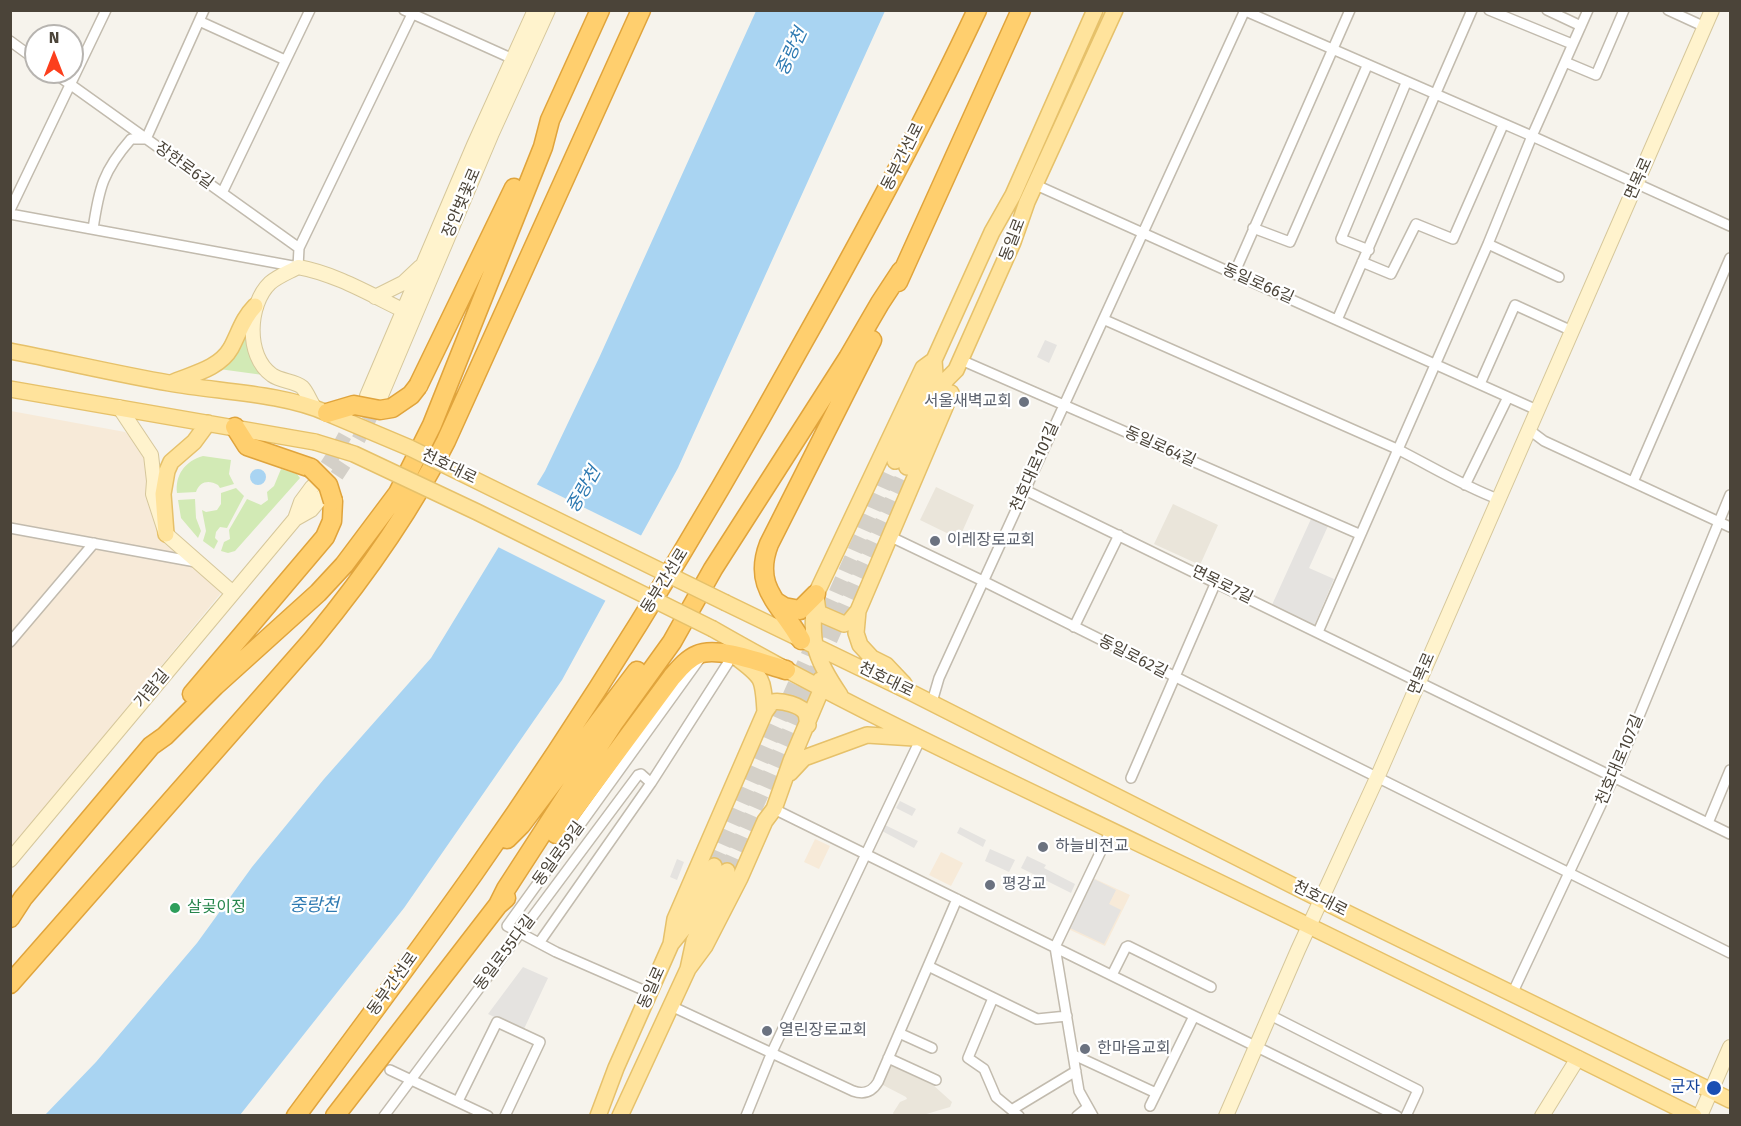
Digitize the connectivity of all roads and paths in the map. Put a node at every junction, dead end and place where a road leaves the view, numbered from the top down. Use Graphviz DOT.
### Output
graph roads {
  1 [pos="106,10"];
  2 [pos="204,10"];
  3 [pos="310,10"];
  4 [pos="535,10"];
  5 [pos="548,10"];
  6 [pos="600,10"];
  7 [pos="641,10"];
  8 [pos="977,10"];
  9 [pos="1021,10"];
  10 [pos="1095,10"];
  11 [pos="1115,10"];
  12 [pos="1350,10"];
  13 [pos="1472,10"];
  14 [pos="1489,10"];
  15 [pos="1547,10"];
  16 [pos="1588,10"];
  17 [pos="1624,10"];
  18 [pos="1668,10"];
  19 [pos="1712,10"];
  20 [pos="1244,11"];
  21 [pos="410,12"];
  22 [pos="200,21"];
  23 [pos="1581,26"];
  24 [pos="1705,27"];
  25 [pos="10,41"];
  26 [pos="1572,44"];
  27 [pos="1332,50"];
  28 [pos="24,51"];
  29 [pos="513,59"];
  30 [pos="285,60"];
  31 [pos="1565,62"];
  32 [pos="1367,66"];
  33 [pos="1406,83"];
  34 [pos="71,85"];
  35 [pos="1434,95"];
  36 [pos="550,120"];
  37 [pos="1503,125"];
  38 [pos="1532,136"];
  39 [pos="146,139"];
  40 [pos="1036,184"];
  41 [pos="1637,185"];
  42 [pos="222,193"];
  43 [pos="10,212"];
  44 [pos="1731,226"];
  45 [pos="1253,228"];
  46 [pos="93,229"];
  47 [pos="1144,233"];
  48 [pos="1488,244"];
  49 [pos="299,248"];
  50 [pos="1369,250"];
  51 [pos="1731,258"];
  52 [pos="425,262"];
  53 [pos="1362,262"];
  54 [pos="298,267"];
  55 [pos="901,271"];
  56 [pos="1234,274"];
  57 [pos="1559,277"];
  58 [pos="375,297"];
  59 [pos="255,306"];
  60 [pos="409,314"];
  61 [pos="1105,320"];
  62 [pos="1337,320"];
  63 [pos="1572,331"];
  64 [pos="10,351"];
  65 [pos="933,360"];
  66 [pos="1435,364"];
  67 [pos="959,365"];
  68 [pos="169,383"];
  69 [pos="1480,384"];
  70 [pos="10,389"];
  71 [pos="373,397"];
  72 [pos="1508,397"];
  73 [pos="1064,404"];
  74 [pos="119,407"];
  75 [pos="321,410"];
  76 [pos="1537,410"];
  77 [pos="208,423"];
  78 [pos="235,427"];
  79 [pos="1528,429"];
  80 [pos="1397,449"];
  81 [pos="1633,482"];
  82 [pos="1465,485"];
  83 [pos="1025,490"];
  84 [pos="322,495"];
  85 [pos="1731,495"];
  86 [pos="1498,499"];
  87 [pos="1719,522"];
  88 [pos="1731,527"];
  89 [pos="10,528"];
  90 [pos="166,534"];
  91 [pos="1359,534"];
  92 [pos="1119,535"];
  93 [pos="889,536"];
  94 [pos="94,543"];
  95 [pos="196,562"];
  96 [pos="983,581"];
  97 [pos="1216,582"];
  98 [pos="233,593"];
  99 [pos="816,594"];
  100 [pos="697,598"];
  101 [pos="776,602"];
  102 [pos="858,611"];
  103 [pos="1074,627"];
  104 [pos="713,629"];
  105 [pos="1318,632"];
  106 [pos="10,642"];
  107 [pos="808,643"];
  108 [pos="703,653"];
  109 [pos="733,655"];
  110 [pos="786,670"];
  111 [pos="1175,678"];
  112 [pos="1419,682"];
  113 [pos="822,688"];
  114 [pos="912,693"];
  115 [pos="842,698"];
  116 [pos="932,702"];
  117 [pos="765,712"];
  118 [pos="808,725"];
  119 [pos="921,738"];
  120 [pos="151,746"];
  121 [pos="1731,770"];
  122 [pos="1614,777"];
  123 [pos="786,778"];
  124 [pos="1131,778"];
  125 [pos="1377,778"];
  126 [pos="651,783"];
  127 [pos="774,809"];
  128 [pos="1708,823"];
  129 [pos="1111,830"];
  130 [pos="1731,834"];
  131 [pos="866,853"];
  132 [pos="10,860"];
  133 [pos="474,872"];
  134 [pos="1570,873"];
  135 [pos="957,899"];
  136 [pos="1322,900"];
  137 [pos="17,903"];
  138 [pos="498,905"];
  139 [pos="10,918"];
  140 [pos="1310,926"];
  141 [pos="520,934"];
  142 [pos="539,943"];
  143 [pos="671,944"];
  144 [pos="1055,947"];
  145 [pos="1731,953"];
  146 [pos="928,966"];
  147 [pos="688,969"];
  148 [pos="1112,975"];
  149 [pos="10,984"];
  150 [pos="1211,987"];
  151 [pos="650,993"];
  152 [pos="1512,994"];
  153 [pos="993,998"];
  154 [pos="671,1006"];
  155 [pos="1270,1015"];
  156 [pos="1067,1016"];
  157 [pos="1194,1016"];
  158 [pos="899,1033"];
  159 [pos="1257,1046"];
  160 [pos="1731,1047"];
  161 [pos="932,1048"];
  162 [pos="772,1052"];
  163 [pos="1074,1055"];
  164 [pos="888,1058"];
  165 [pos="1578,1058"];
  166 [pos="390,1070"];
  167 [pos="1076,1071"];
  168 [pos="410,1080"];
  169 [pos="936,1080"];
  170 [pos="1711,1091"];
  171 [pos="1156,1093"];
  172 [pos="1731,1100"];
  173 [pos="462,1103"];
  174 [pos="1150,1106"];
  175 [pos="1016,1112"];
  176 [pos="1091,1112"];
  177 [pos="1390,1114"];
  178 [pos="296,1116"];
  179 [pos="335,1116"];
  180 [pos="384,1116"];
  181 [pos="460,1116"];
  182 [pos="488,1116"];
  183 [pos="505,1116"];
  184 [pos="598,1116"];
  185 [pos="620,1116"];
  186 [pos="746,1116"];
  187 [pos="1077,1116"];
  188 [pos="1226,1116"];
  189 [pos="1406,1116"];
  190 [pos="1542,1116"];
  191 [pos="1694,1116"];
  192 [pos="1700,1116"];
  1 -- 34 [label="street"];
  2 -- 22 [label="street"];
  3 -- 30 [label="street"];
  4 -- 29 [label="street, 장안벚꽃로"];
  5 -- 60 [label="street, 장안벚꽃로"];
  6 -- 36 [label="highway"];
  7 -- 149 [label="highway"];
  8 -- 133 [label="highway, 동부간선로"];
  9 -- 55 [label="highway"];
  10 -- 65 [label="main road, 동일로"];
  11 -- 40 [label="main road, 동일로"];
  12 -- 27 [label="street"];
  13 -- 35 [label="street"];
  14 -- 26 [label="street"];
  15 -- 23 [label="street"];
  16 -- 23 [label="street"];
  17 -- 31 [label="street"];
  18 -- 24 [label="street"];
  19 -- 24 [label="street, 면목로"];
  20 -- 27 [label="street"];
  20 -- 47 [label="street, 천호대로101길"];
  21 -- 29 [label="street"];
  21 -- 49 [label="street"];
  22 -- 30 [label="street"];
  22 -- 39 [label="street"];
  23 -- 26 [label="street"];
  24 -- 41 [label="street, 면목로"];
  25 -- 28 [label="street"];
  26 -- 31 [label="street"];
  27 -- 32 [label="street"];
  27 -- 45 [label="street"];
  29 -- 52 [label="street, 장안벚꽃로"];
  30 -- 42 [label="street"];
  31 -- 38 [label="street"];
  32 -- 33 [label="street"];
  32 -- 45 [label="street"];
  33 -- 35 [label="street"];
  33 -- 50 [label="street"];
  34 -- 39 [label="street, 장한로6길"];
  34 -- 43 [label="street"];
  35 -- 37 [label="street"];
  35 -- 50 [label="street"];
  36 -- 75 [label="highway, bridge"];
  36 -- 120 [label="highway"];
  37 -- 38 [label="street"];
  37 -- 53 [label="street"];
  38 -- 41 [label="street"];
  38 -- 48 [label="street"];
  39 -- 42 [label="street, 장한로6길"];
  39 -- 46 [label="street"];
  40 -- 47 [label="street, 동일로66길"];
  40 -- 67 [label="main road, 동일로"];
  41 -- 44 [label="street"];
  41 -- 63 [label="street, 면목로"];
  42 -- 49 [label="street, 장한로6길"];
  43 -- 46 [label="street"];
  45 -- 56 [label="street"];
  46 -- 54 [label="street"];
  47 -- 56 [label="street, 동일로66길"];
  47 -- 61 [label="street, 천호대로101길"];
  48 -- 57 [label="street"];
  48 -- 66 [label="street"];
  49 -- 54 [label="street"];
  50 -- 53 [label="street"];
  51 -- 81 [label="street"];
  52 -- 58 [label="street"];
  52 -- 60 [label="street, 장안벚꽃로"];
  53 -- 62 [label="street"];
  54 -- 58 [label="street"];
  54 -- 59 [label="street"];
  55 -- 100 [label="highway"];
  55 -- 101 [label="highway"];
  56 -- 62 [label="street, 동일로66길"];
  58 -- 60 [label="street"];
  59 -- 68 [label="main road"];
  59 -- 75 [label="street"];
  60 -- 71 [label="street, 장안벚꽃로"];
  61 -- 73 [label="street, 천호대로101길"];
  61 -- 80 [label="street"];
  62 -- 66 [label="street, 동일로66길"];
  63 -- 69 [label="street"];
  63 -- 76 [label="street, 면목로"];
  64 -- 68 [label="main road, 천호대로"];
  65 -- 67 [label="main road, 동일로"];
  65 -- 99 [label="main road"];
  66 -- 69 [label="street, 동일로66길"];
  66 -- 80 [label="street"];
  67 -- 73 [label="street, 동일로64길"];
  67 -- 93 [label="main road"];
  68 -- 75 [label="main road, 천호대로"];
  69 -- 72 [label="street, 동일로66길"];
  70 -- 74 [label="main road, 천호대로"];
  72 -- 76 [label="street, 동일로66길"];
  72 -- 82 [label="street"];
  73 -- 83 [label="street, 천호대로101길"];
  73 -- 91 [label="street, 동일로64길"];
  74 -- 77 [label="main road, 천호대로"];
  74 -- 90 [label="street"];
  75 -- 107 [label="main road, 천호대로, bridge"];
  76 -- 79 [label="street, 면목로"];
  77 -- 78 [label="main road, 천호대로"];
  77 -- 90 [label="main road"];
  78 -- 84 [label="highway, bridge"];
  78 -- 104 [label="main road, 천호대로, bridge"];
  79 -- 81 [label="street"];
  79 -- 86 [label="street, 면목로"];
  80 -- 82 [label="street"];
  80 -- 91 [label="street"];
  81 -- 87 [label="street"];
  82 -- 86 [label="street"];
  83 -- 92 [label="street, 면목로7길"];
  83 -- 96 [label="street, 천호대로101길"];
  84 -- 98 [label="street, 가람길"];
  84 -- 120 [label="highway"];
  85 -- 87 [label="street, 천호대로107길"];
  86 -- 112 [label="street, 면목로"];
  87 -- 88 [label="street"];
  87 -- 122 [label="street, 천호대로107길"];
  89 -- 94 [label="street"];
  90 -- 95 [label="street"];
  91 -- 105 [label="street"];
  92 -- 97 [label="street, 면목로7길"];
  92 -- 103 [label="street"];
  93 -- 96 [label="street, 동일로62길"];
  93 -- 102 [label="main road"];
  94 -- 95 [label="street"];
  94 -- 106 [label="street"];
  95 -- 98 [label="street"];
  96 -- 103 [label="street, 동일로62길"];
  96 -- 116 [label="street, 천호대로101길"];
  97 -- 105 [label="street, 면목로7길"];
  97 -- 111 [label="street"];
  98 -- 132 [label="street, 가람길"];
  99 -- 101 [label="highway"];
  99 -- 102 [label="main road"];
  99 -- 107 [label="main road"];
  100 -- 133 [label="highway"];
  100 -- 138 [label="highway"];
  101 -- 107 [label="highway"];
  102 -- 114 [label="main road"];
  103 -- 111 [label="street, 동일로62길"];
  104 -- 109 [label="main road"];
  104 -- 110 [label="main road, 천호대로"];
  105 -- 112 [label="street, 면목로7길"];
  107 -- 113 [label="main road"];
  107 -- 114 [label="main road, 천호대로"];
  107 -- 115 [label="main road"];
  108 -- 109 [label="highway"];
  108 -- 138 [label="highway"];
  108 -- 141 [label="street, 동일로59길"];
  109 -- 110 [label="highway"];
  109 -- 117 [label="main road"];
  109 -- 126 [label="street"];
  110 -- 113 [label="main road, 천호대로"];
  111 -- 124 [label="street"];
  111 -- 125 [label="street, 동일로62길"];
  112 -- 122 [label="street, 면목로7길"];
  112 -- 125 [label="street, 면목로"];
  113 -- 115 [label="main road, 천호대로"];
  113 -- 118 [label="main road"];
  114 -- 116 [label="main road, 천호대로"];
  115 -- 119 [label="main road, 천호대로"];
  116 -- 136 [label="main road, 천호대로"];
  117 -- 118 [label="main road"];
  117 -- 143 [label="main road"];
  118 -- 123 [label="main road"];
  119 -- 123 [label="main road"];
  119 -- 129 [label="main road, 천호대로"];
  119 -- 131 [label="street"];
  120 -- 137 [label="highway"];
  121 -- 128 [label="street"];
  122 -- 128 [label="street, 면목로7길"];
  122 -- 134 [label="street, 천호대로107길"];
  123 -- 127 [label="main road"];
  125 -- 134 [label="street, 동일로62길"];
  125 -- 136 [label="street, 면목로"];
  126 -- 141 [label="street, 동일로55다길"];
  126 -- 142 [label="street"];
  127 -- 131 [label="street"];
  127 -- 147 [label="main road"];
  128 -- 130 [label="street, 면목로7길"];
  129 -- 140 [label="main road, 천호대로"];
  129 -- 144 [label="street"];
  131 -- 135 [label="street"];
  131 -- 162 [label="street"];
  133 -- 178 [label="highway, 동부간선로"];
  134 -- 145 [label="street, 동일로62길"];
  134 -- 152 [label="street, 천호대로107길"];
  135 -- 144 [label="street"];
  135 -- 146 [label="street"];
  136 -- 140 [label="street, 면목로"];
  136 -- 152 [label="main road, 천호대로"];
  137 -- 139 [label="highway"];
  138 -- 179 [label="highway"];
  140 -- 155 [label="street, 면목로"];
  140 -- 165 [label="main road, 천호대로"];
  141 -- 142 [label="street"];
  141 -- 168 [label="street, 동일로55다길"];
  142 -- 151 [label="street"];
  143 -- 147 [label="main road, 동일로"];
  143 -- 151 [label="main road, 동일로"];
  144 -- 148 [label="street"];
  144 -- 156 [label="street"];
  146 -- 153 [label="street"];
  146 -- 158 [label="street"];
  147 -- 154 [label="main road, 동일로"];
  148 -- 150 [label="street"];
  148 -- 157 [label="street"];
  151 -- 184 [label="main road, 동일로"];
  152 -- 170 [label="main road, 천호대로"];
  153 -- 156 [label="street"];
  153 -- 175 [label="street"];
  154 -- 162 [label="street"];
  154 -- 185 [label="main road, 동일로"];
  155 -- 159 [label="street, 면목로"];
  155 -- 189 [label="street"];
  156 -- 163 [label="street"];
  157 -- 159 [label="street"];
  157 -- 171 [label="street"];
  158 -- 161 [label="street"];
  158 -- 164 [label="street"];
  159 -- 177 [label="street"];
  159 -- 188 [label="street, 면목로"];
  160 -- 170 [label="street"];
  162 -- 164 [label="street"];
  162 -- 186 [label="street"];
  163 -- 167 [label="street"];
  163 -- 171 [label="street"];
  164 -- 169 [label="street"];
  165 -- 190 [label="street"];
  165 -- 191 [label="main road, 천호대로"];
  166 -- 168 [label="street"];
  167 -- 175 [label="street"];
  167 -- 176 [label="street"];
  168 -- 173 [label="street"];
  168 -- 180 [label="street, 동일로55다길"];
  170 -- 172 [label="main road, 천호대로"];
  170 -- 192 [label="street"];
  171 -- 174 [label="street"];
  173 -- 181 [label="street"];
  173 -- 182 [label="street"];
  173 -- 183 [label="street"];
  176 -- 187 [label="street"];
}
